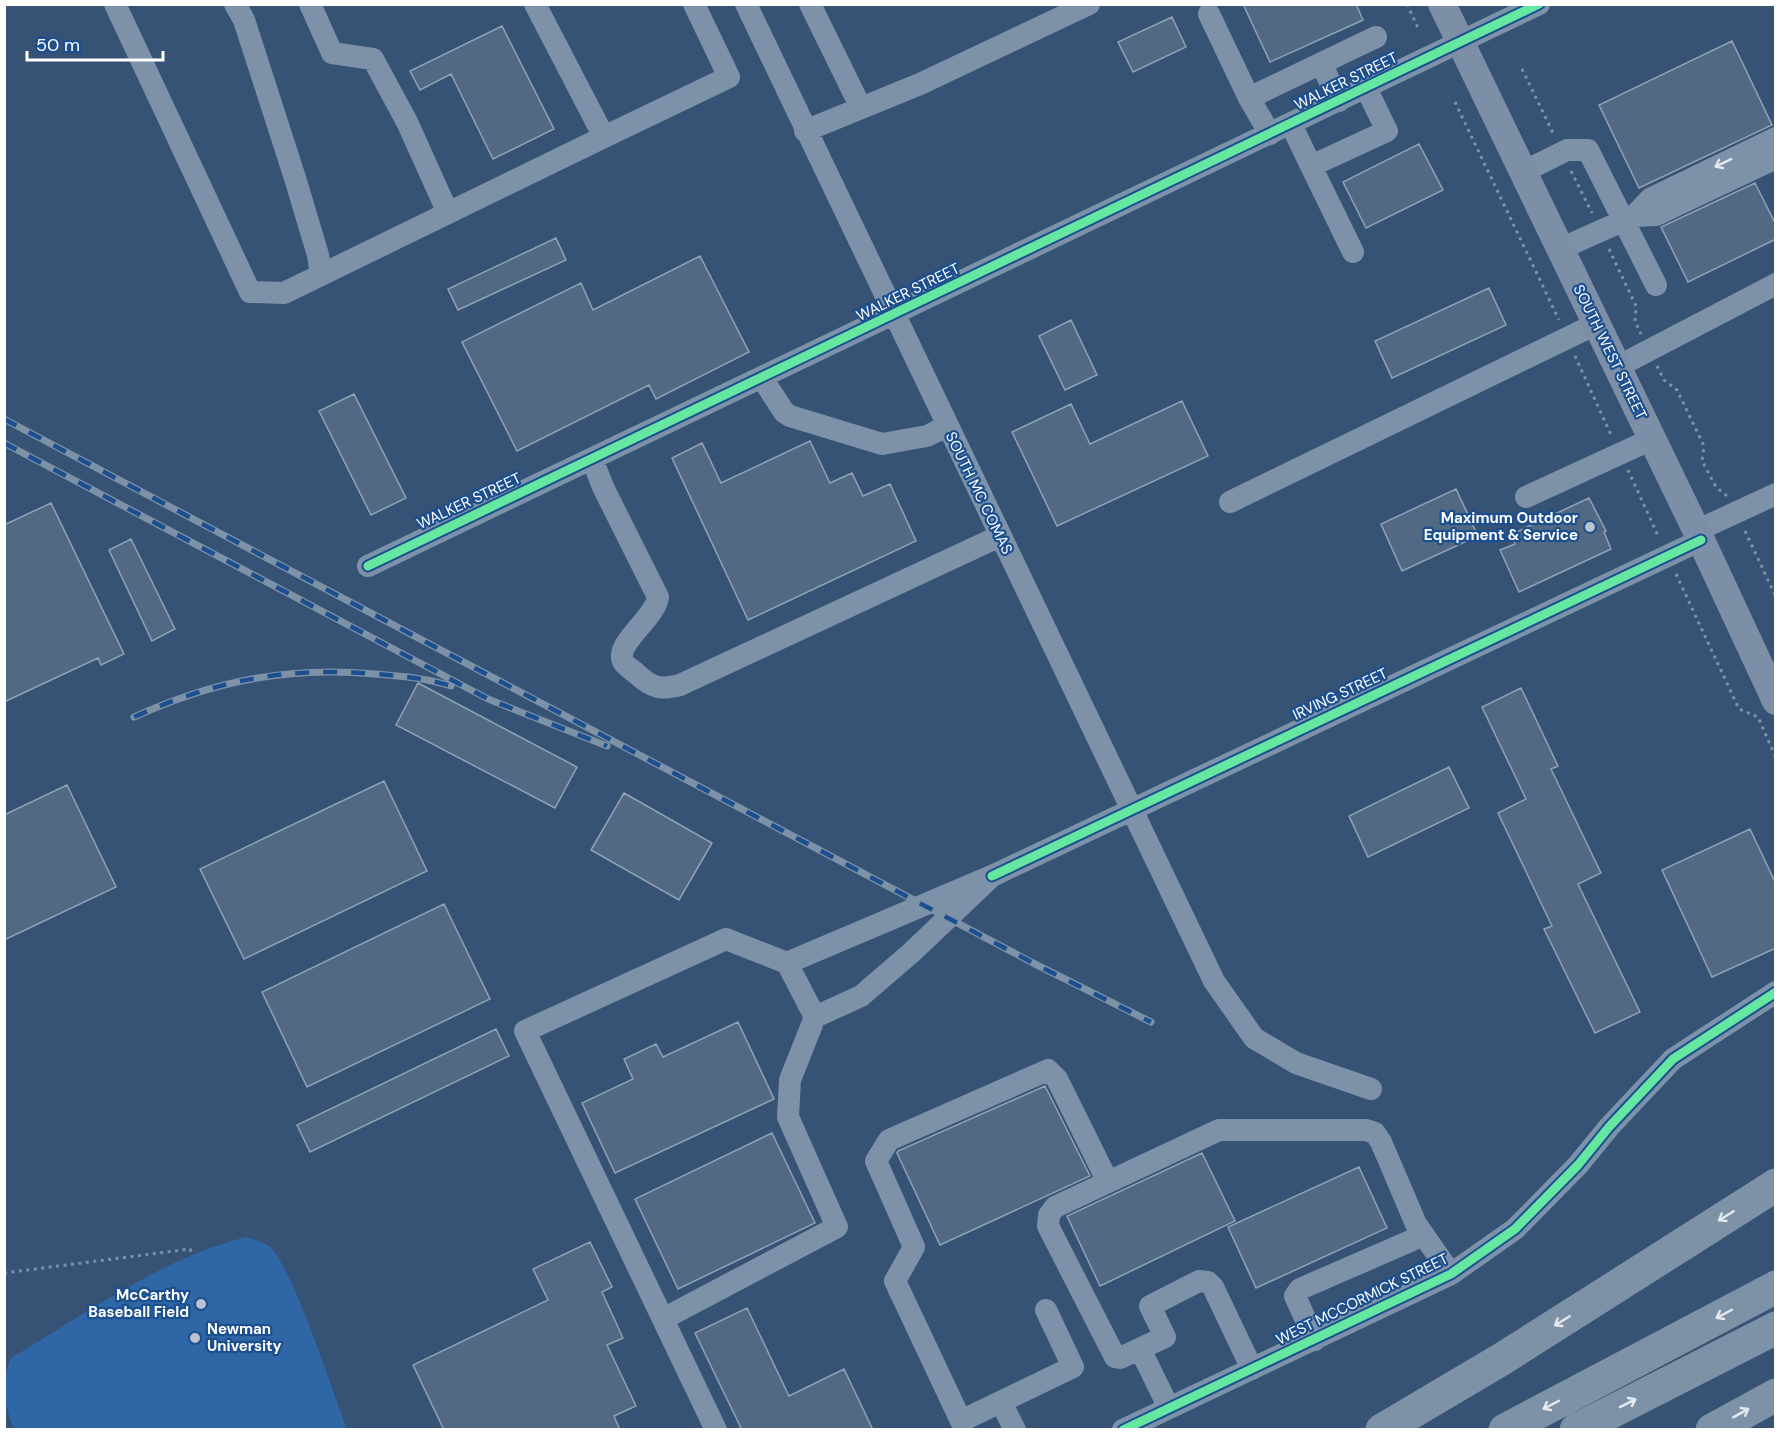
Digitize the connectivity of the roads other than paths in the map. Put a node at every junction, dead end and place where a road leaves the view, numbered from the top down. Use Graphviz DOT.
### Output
graph roads {
  1 [pos="114,4"];
  2 [pos="235,4"];
  3 [pos="310,4"];
  4 [pos="535,4"];
  5 [pos="694,4"];
  6 [pos="746,4"];
  7 [pos="810,4"];
  8 [pos="1089,4"];
  9 [pos="1442,4"];
  10 [pos="1539,4"];
  11 [pos="1209,14"];
  12 [pos="1376,37"];
  13 [pos="1460,43"];
  14 [pos="1322,65"];
  15 [pos="1366,88"];
  16 [pos="1249,98"];
  17 [pos="1339,101"];
  18 [pos="861,108"];
  19 [pos="1292,124"];
  20 [pos="805,131"];
  21 [pos="1270,135"];
  22 [pos="604,137"];
  23 [pos="1776,138"];
  24 [pos="1776,158"];
  25 [pos="1311,166"];
  26 [pos="1523,172"];
  27 [pos="448,213"];
  28 [pos="1630,218"];
  29 [pos="1560,249"];
  30 [pos="1353,252"];
  31 [pos="321,275"];
  32 [pos="1776,284"];
  33 [pos="1656,285"];
  34 [pos="893,316"];
  35 [pos="1596,324"];
  36 [pos="1617,367"];
  37 [pos="762,378"];
  38 [pos="947,426"];
  39 [pos="1652,439"];
  40 [pos="592,459"];
  41 [pos="1776,494"];
  42 [pos="1526,497"];
  43 [pos="1230,502"];
  44 [pos="1000,536"];
  45 [pos="1699,536"];
  46 [pos="368,566"];
  47 [pos="1776,701"];
  48 [pos="1132,808"];
  49 [pos="992,876"];
  50 [pos="787,963"];
  51 [pos="1776,992"];
  52 [pos="815,1017"];
  53 [pos="1371,1089"];
  54 [pos="1108,1182"];
  55 [pos="1776,1185"];
  56 [pos="1424,1234"];
  57 [pos="1451,1274"];
  58 [pos="1776,1287"];
  59 [pos="1046,1310"];
  60 [pos="663,1319"];
  61 [pos="1776,1328"];
  62 [pos="1315,1340"];
  63 [pos="1140,1349"];
  64 [pos="1252,1369"];
  65 [pos="1774,1399"];
  66 [pos="1001,1402"];
  67 [pos="1169,1408"];
  68 [pos="716,1430"];
  69 [pos="1015,1430"];
  70 [pos="1123,1430"];
  71 [pos="1382,1430"];
  72 [pos="1505,1430"];
  73 [pos="1576,1430"];
  74 [pos="1712,1430"];
  1 -- 31 [label="street"];
  2 -- 31 [label="street"];
  3 -- 27 [label="street"];
  4 -- 22 [label="street"];
  5 -- 22 [label="street"];
  6 -- 20 [label="street, SOUTH MC COMAS"];
  7 -- 18 [label="street"];
  8 -- 18 [label="street"];
  9 -- 13 [label="main road, SOUTH WEST STREET"];
  10 -- 13 [label="street, WALKER STREET"];
  11 -- 16 [label="street"];
  12 -- 14 [label="street"];
  13 -- 15 [label="street, WALKER STREET"];
  13 -- 26 [label="main road, SOUTH WEST STREET"];
  14 -- 16 [label="street"];
  14 -- 17 [label="street"];
  15 -- 17 [label="street, WALKER STREET"];
  15 -- 25 [label="street"];
  16 -- 21 [label="street"];
  17 -- 19 [label="street, WALKER STREET"];
  18 -- 20 [label="street"];
  19 -- 21 [label="street, WALKER STREET"];
  19 -- 25 [label="street"];
  20 -- 34 [label="street, SOUTH MC COMAS"];
  21 -- 34 [label="street, WALKER STREET"];
  22 -- 27 [label="street"];
  23 -- 28 [label="street, one-way"];
  24 -- 28 [label="street"];
  25 -- 30 [label="street"];
  26 -- 28 [label="street"];
  26 -- 29 [label="main road, SOUTH WEST STREET"];
  27 -- 31 [label="street"];
  28 -- 29 [label="street"];
  28 -- 33 [label="street"];
  29 -- 35 [label="main road, SOUTH WEST STREET"];
  32 -- 36 [label="street"];
  34 -- 37 [label="street, WALKER STREET"];
  34 -- 38 [label="street, SOUTH MC COMAS"];
  35 -- 36 [label="main road, SOUTH WEST STREET"];
  35 -- 43 [label="street"];
  36 -- 39 [label="main road, SOUTH WEST STREET"];
  37 -- 38 [label="street"];
  37 -- 40 [label="street, WALKER STREET"];
  38 -- 44 [label="street, SOUTH MC COMAS"];
  39 -- 42 [label="street"];
  39 -- 45 [label="main road, SOUTH WEST STREET"];
  40 -- 44 [label="street"];
  40 -- 46 [label="street, WALKER STREET"];
  41 -- 45 [label="street, IRVING STREET"];
  44 -- 48 [label="street, SOUTH MC COMAS"];
  45 -- 47 [label="main road, SOUTH WEST STREET"];
  45 -- 48 [label="street, IRVING STREET"];
  48 -- 49 [label="street, IRVING STREET"];
  48 -- 53 [label="street, SOUTH MC COMAS"];
  49 -- 50 [label="street"];
  49 -- 52 [label="street"];
  50 -- 52 [label="street"];
  50 -- 60 [label="street"];
  51 -- 57 [label="street, WEST MCCORMICK STREET"];
  52 -- 60 [label="street"];
  54 -- 56 [label="street"];
  54 -- 63 [label="street"];
  54 -- 66 [label="street"];
  55 -- 71 [label="highway, one-way"];
  56 -- 57 [label="street"];
  56 -- 62 [label="street"];
  57 -- 62 [label="street, WEST MCCORMICK STREET"];
  58 -- 72 [label="highway, one-way"];
  59 -- 66 [label="street"];
  60 -- 68 [label="street"];
  73 -- 61 [label="highway, one-way"];
  62 -- 64 [label="street, WEST MCCORMICK STREET"];
  63 -- 64 [label="street"];
  63 -- 67 [label="street"];
  64 -- 67 [label="street, WEST MCCORMICK STREET"];
  74 -- 65 [label="highway, one-way"];
  66 -- 69 [label="street"];
  67 -- 70 [label="street, WEST MCCORMICK STREET"];
}
